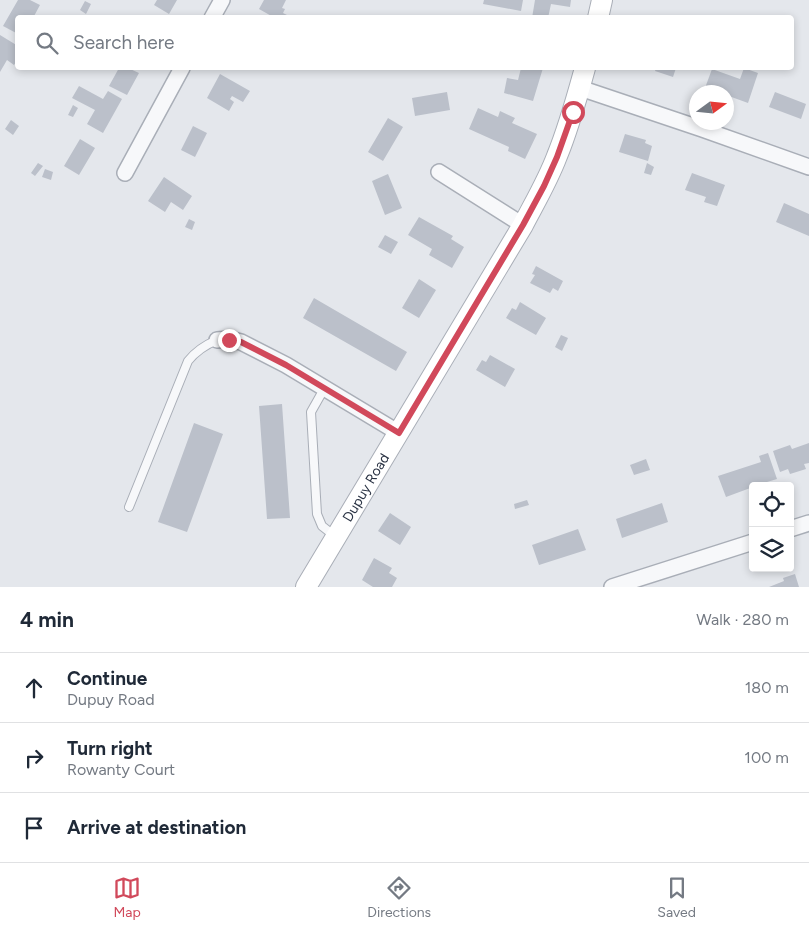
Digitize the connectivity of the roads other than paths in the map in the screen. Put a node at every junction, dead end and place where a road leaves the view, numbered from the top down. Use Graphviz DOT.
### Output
graph roads {
  1 [pos="222,0"];
  2 [pos="602,0"];
  3 [pos="214,15"];
  4 [pos="599,15"];
  5 [pos="181,70"];
  6 [pos="584,70"];
  7 [pos="580,88"];
  8 [pos="809,167"];
  9 [pos="439,172"];
  10 [pos="125,173"];
  11 [pos="523,225"];
  12 [pos="217,340"];
  13 [pos="324,388"];
  14 [pos="399,433"];
  15 [pos="128,507"];
  16 [pos="809,523"];
  17 [pos="794,528"];
  18 [pos="336,537"];
  19 [pos="749,543"];
  20 [pos="306,587"];
  21 [pos="612,587"];
  1 -- 3 [label="street"];
  2 -- 4 [label="street"];
  5 -- 10 [label="street"];
  6 -- 7 [label="street, Dupuy Road"];
  7 -- 8 [label="street"];
  7 -- 11 [label="street, Dupuy Road"];
  9 -- 11 [label="street"];
  11 -- 14 [label="street, Dupuy Road"];
  12 -- 13 [label="street"];
  12 -- 15 [label="lane"];
  13 -- 14 [label="street"];
  13 -- 18 [label="lane"];
  14 -- 18 [label="street, Dupuy Road"];
  16 -- 17 [label="street"];
  18 -- 20 [label="street, Dupuy Road"];
  19 -- 21 [label="street"];
}
